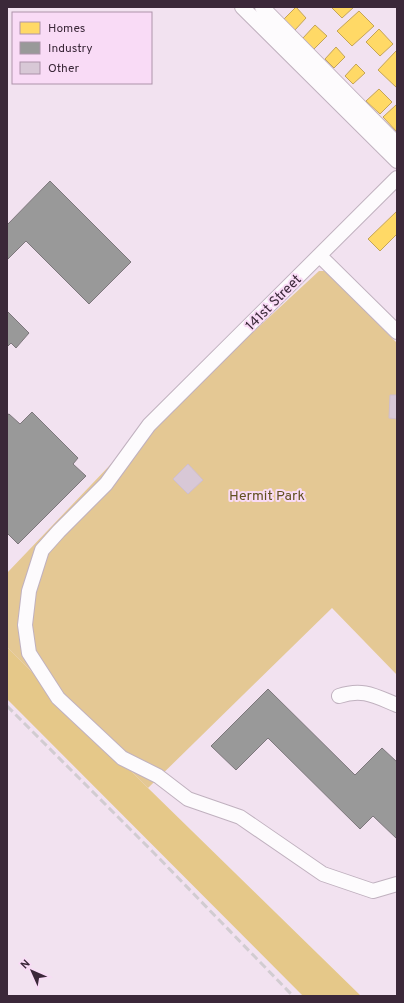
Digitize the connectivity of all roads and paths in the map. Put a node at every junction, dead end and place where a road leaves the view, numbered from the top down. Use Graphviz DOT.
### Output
graph roads {
  1 [pos="242,7"];
  2 [pos="262,7"];
  3 [pos="397,144"];
  4 [pos="397,161"];
  5 [pos="397,178"];
  6 [pos="320,256"];
  7 [pos="397,332"];
  8 [pos="339,696"];
  9 [pos="397,705"];
  10 [pos="397,884"];
  1 -- 4 [label="street"];
  2 -- 3 [label="street"];
  5 -- 6 [label="street, 141st Street"];
  6 -- 7 [label="street"];
  6 -- 10 [label="street, 141st Street"];
  8 -- 9 [label="street"];
}
